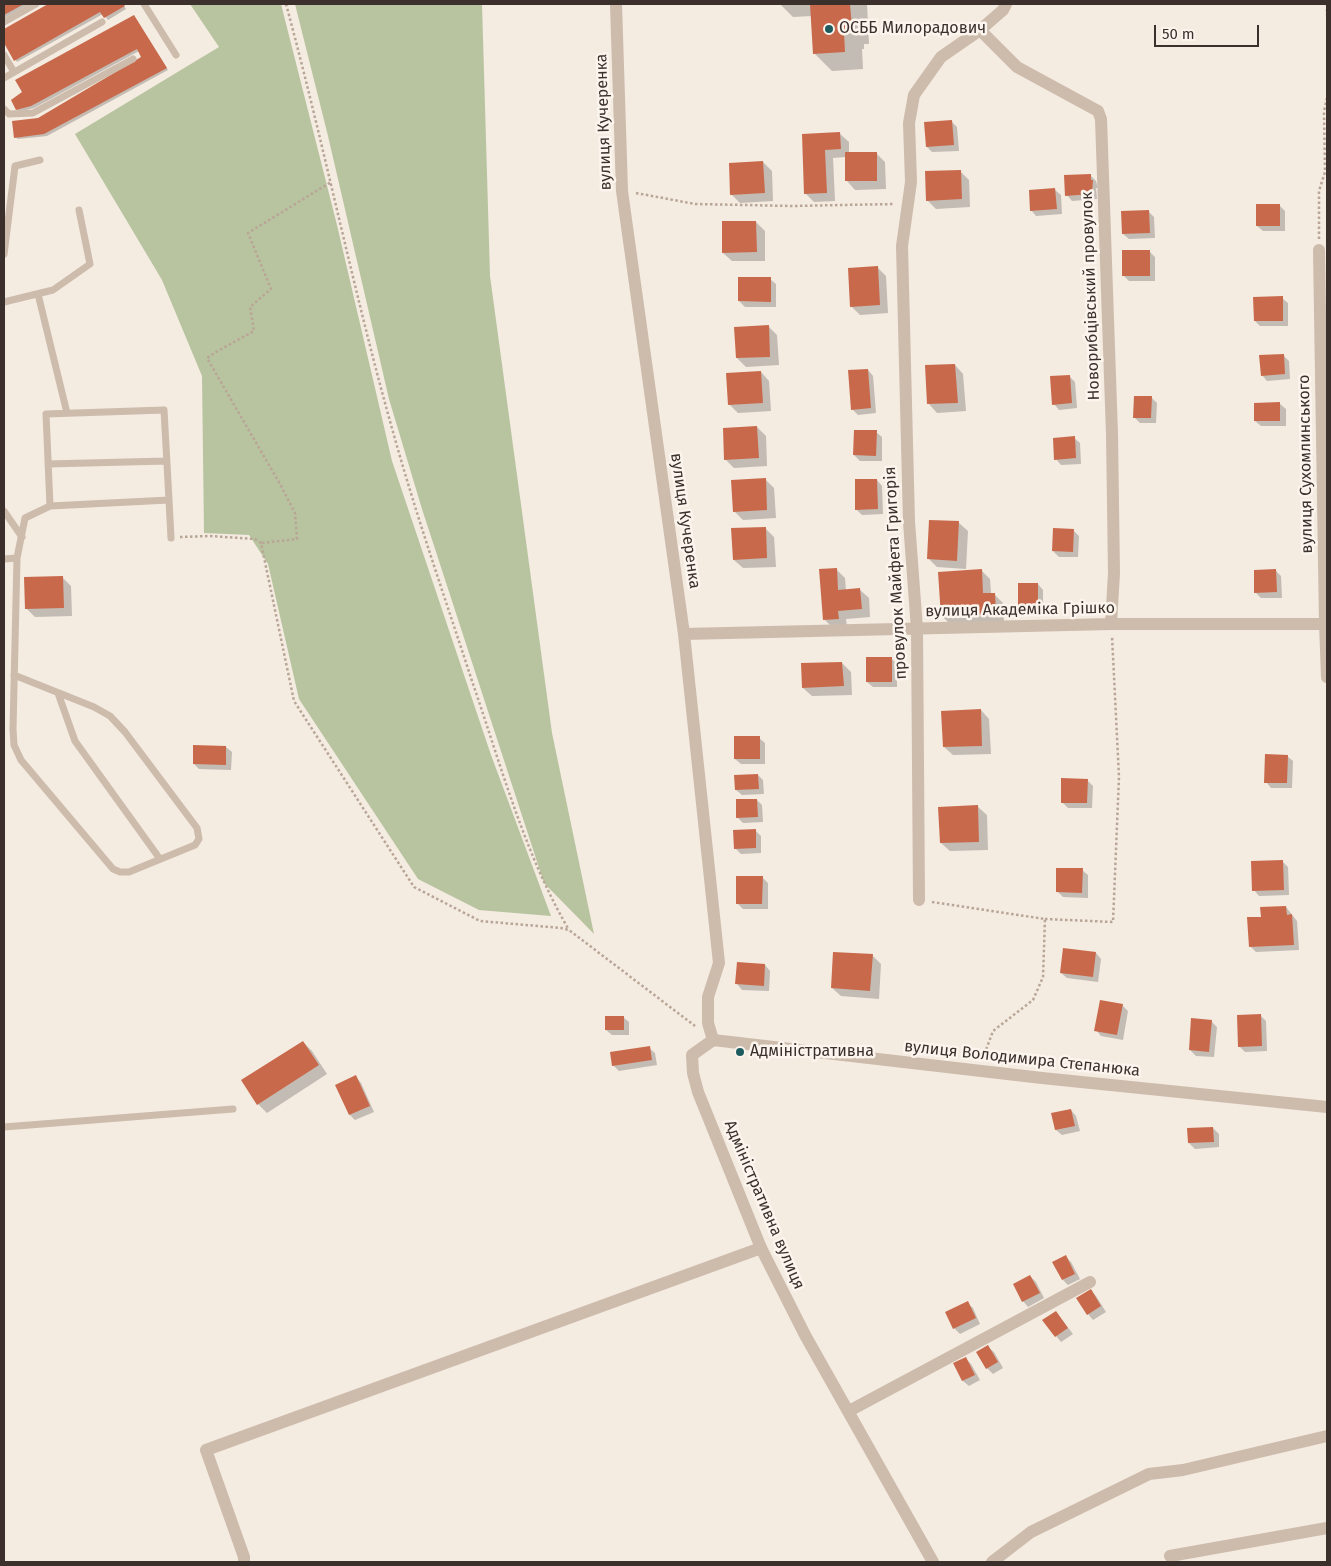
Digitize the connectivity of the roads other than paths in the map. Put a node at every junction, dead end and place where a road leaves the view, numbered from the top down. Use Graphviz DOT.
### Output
graph roads {
  1 [pos="36,4"];
  2 [pos="144,4"];
  3 [pos="616,4"];
  4 [pos="1006,4"];
  5 [pos="4,22"];
  6 [pos="102,22"];
  7 [pos="980,30"];
  8 [pos="4,55"];
  9 [pos="176,55"];
  10 [pos="133,59"];
  11 [pos="14,72"];
  12 [pos="4,78"];
  13 [pos="4,109"];
  14 [pos="40,160"];
  15 [pos="79,210"];
  16 [pos="1319,250"];
  17 [pos="4,254"];
  18 [pos="38,294"];
  19 [pos="4,302"];
  20 [pos="67,413"];
  21 [pos="166,461"];
  22 [pos="48,464"];
  23 [pos="169,500"];
  24 [pos="50,506"];
  25 [pos="4,511"];
  26 [pos="22,537"];
  27 [pos="171,538"];
  28 [pos="17,558"];
  29 [pos="4,559"];
  30 [pos="1111,624"];
  31 [pos="1326,624"];
  32 [pos="917,629"];
  33 [pos="684,634"];
  34 [pos="14,675"];
  35 [pos="1327,677"];
  36 [pos="58,692"];
  37 [pos="160,859"];
  38 [pos="920,900"];
  39 [pos="713,1040"];
  40 [pos="1327,1107"];
  41 [pos="233,1109"];
  42 [pos="4,1127"];
  43 [pos="761,1248"];
  44 [pos="1090,1282"];
  45 [pos="849,1411"];
  46 [pos="1327,1436"];
  47 [pos="1327,1528"];
  48 [pos="1170,1556"];
  49 [pos="244,1562"];
  50 [pos="933,1562"];
  51 [pos="992,1562"];
  1 -- 5 [label="lane"];
  2 -- 9 [label="lane"];
  3 -- 33 [label="street, вулиця Кучеренка"];
  4 -- 7 [label="street, провулок Майфета Григорія"];
  6 -- 11 [label="lane"];
  7 -- 30 [label="street, Новорибцівський провулок"];
  7 -- 32 [label="street, провулок Майфета Григорія"];
  8 -- 11 [label="lane"];
  10 -- 13 [label="lane"];
  11 -- 12 [label="lane"];
  14 -- 17 [label="lane"];
  15 -- 18 [label="lane"];
  16 -- 31 [label="street, вулиця Сухомлинського"];
  18 -- 19 [label="lane"];
  18 -- 20 [label="lane"];
  20 -- 21 [label="lane"];
  20 -- 22 [label="lane"];
  21 -- 22 [label="lane"];
  21 -- 23 [label="lane"];
  22 -- 24 [label="lane"];
  23 -- 24 [label="lane"];
  23 -- 27 [label="lane"];
  24 -- 26 [label="lane"];
  25 -- 26 [label="lane"];
  26 -- 28 [label="lane"];
  28 -- 29 [label="lane"];
  28 -- 34 [label="lane"];
  30 -- 31 [label="street, вулиця Академіка Грішко"];
  30 -- 32 [label="street, вулиця Академіка Грішко"];
  31 -- 35 [label="street, вулиця Сухомлинського"];
  32 -- 33 [label="street, вулиця Академіка Грішко"];
  32 -- 38 [label="street, провулок Майфета Григорія"];
  33 -- 39 [label="street, вулиця Кучеренка"];
  34 -- 36 [label="lane"];
  34 -- 37 [label="lane"];
  36 -- 37 [label="lane"];
  36 -- 37 [label="lane"];
  39 -- 40 [label="street, вулиця Володимира Степанюка"];
  39 -- 43 [label="street, Адміністративна вулиця"];
  41 -- 42 [label="lane"];
  43 -- 45 [label="street, Адміністративна вулиця"];
  43 -- 49 [label="street"];
  44 -- 45 [label="street"];
  45 -- 50 [label="street, Адміністративна вулиця"];
  46 -- 51 [label="street"];
  47 -- 48 [label="street"];
}
